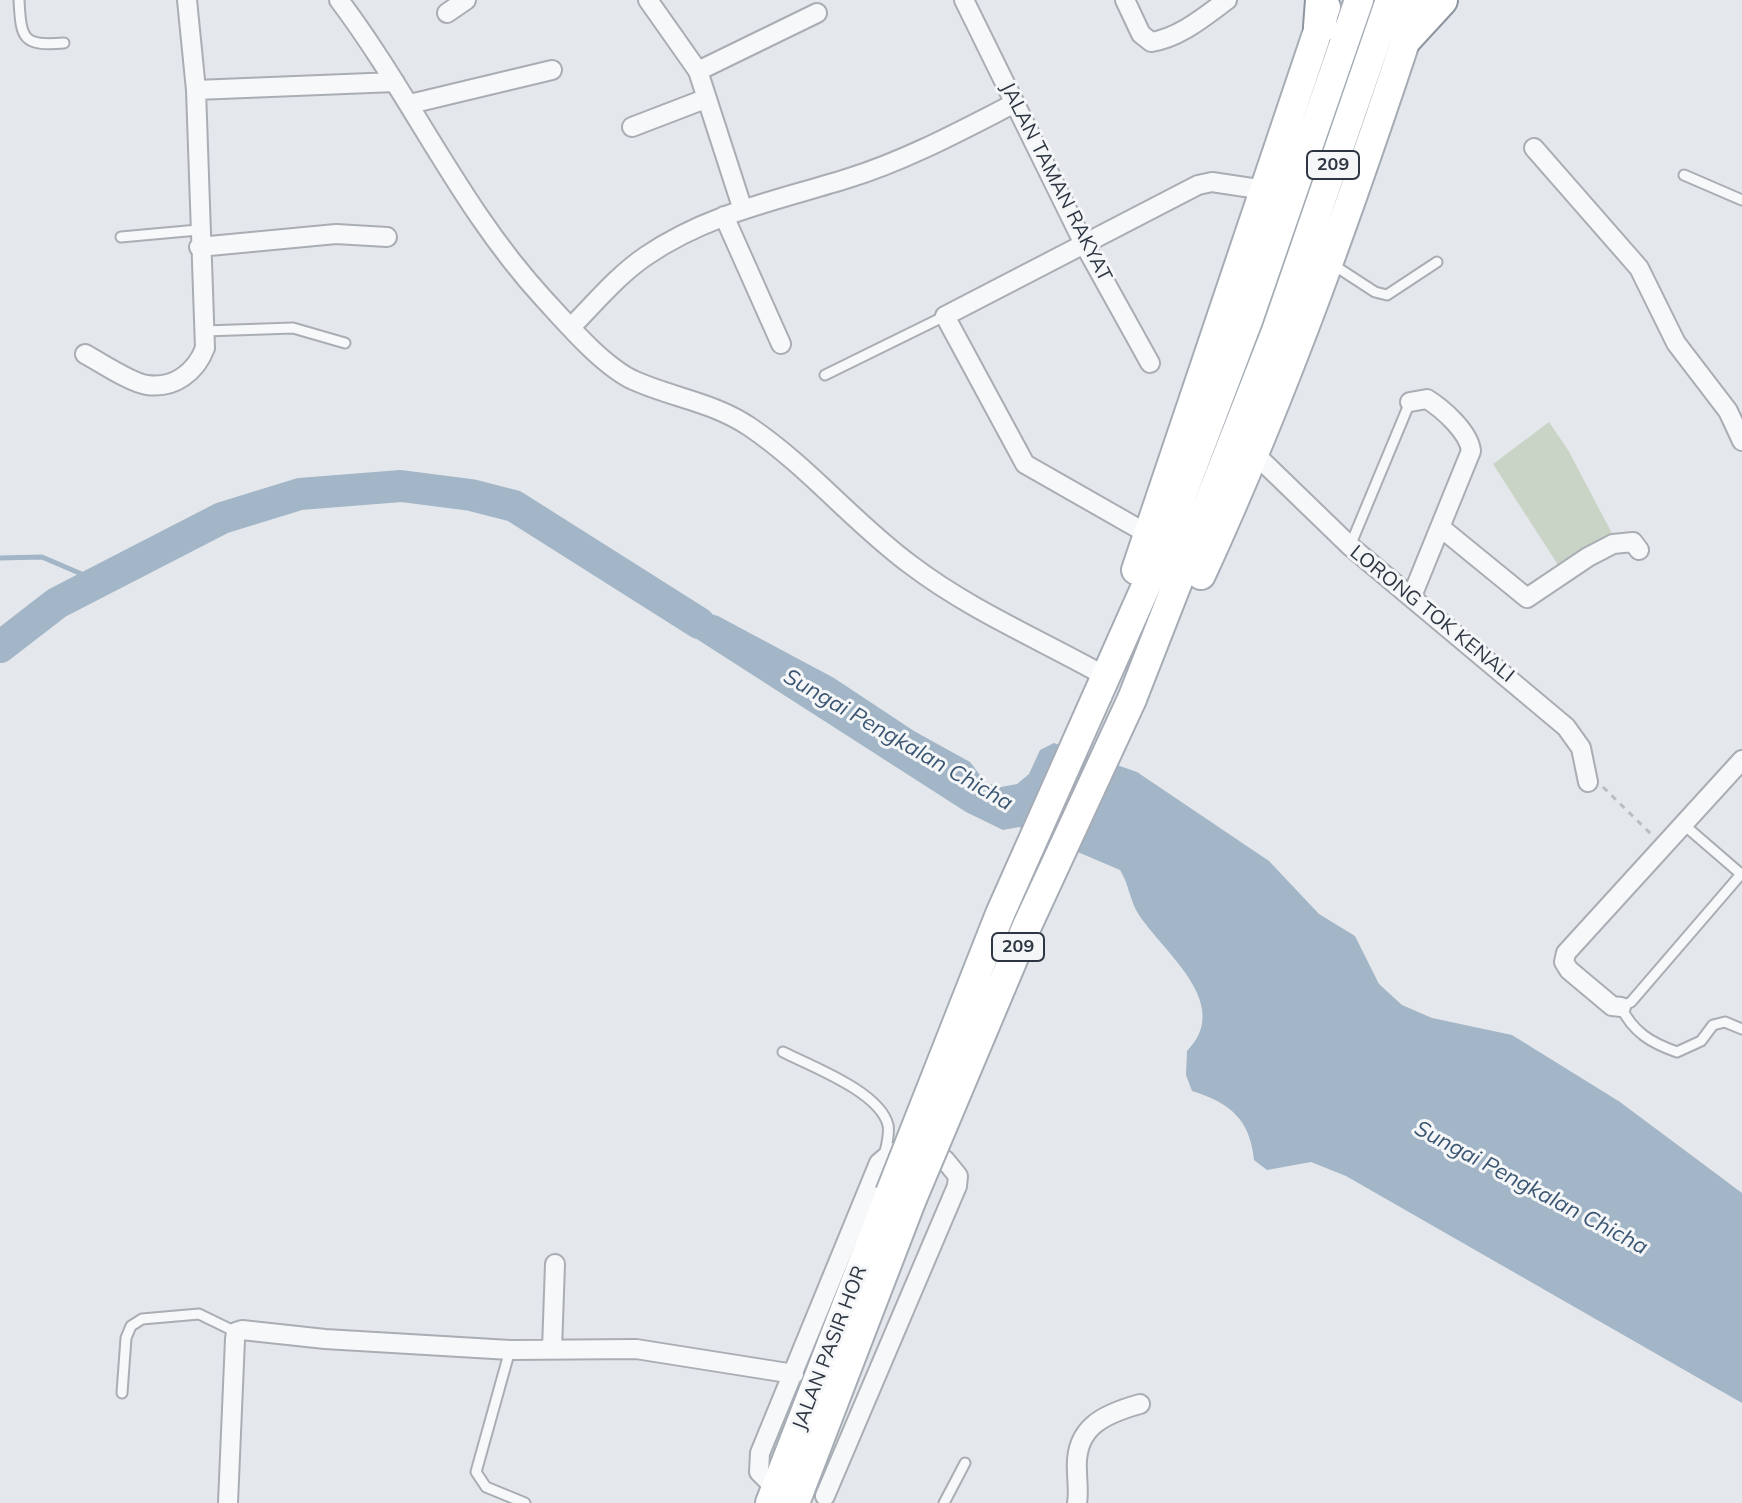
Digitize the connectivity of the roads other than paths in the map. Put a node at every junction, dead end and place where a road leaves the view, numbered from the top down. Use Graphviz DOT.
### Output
graph roads {
  1 [pos="19,0"];
  2 [pos="187,0"];
  3 [pos="339,0"];
  4 [pos="466,0"];
  5 [pos="648,0"];
  6 [pos="964,0"];
  7 [pos="1125,0"];
  8 [pos="1227,0"];
  9 [pos="1359,0"];
  10 [pos="1416,1"];
  11 [pos="1323,9"];
  12 [pos="447,13"];
  13 [pos="817,13"];
  14 [pos="1406,38"];
  15 [pos="64,43"];
  16 [pos="552,70"];
  17 [pos="698,71"];
  18 [pos="395,82"];
  19 [pos="196,90"];
  20 [pos="705,99"];
  21 [pos="1015,103"];
  22 [pos="410,104"];
  23 [pos="632,127"];
  24 [pos="1534,148"];
  25 [pos="1684,175"];
  26 [pos="1265,190"];
  27 [pos="1742,200"];
  28 [pos="742,207"];
  29 [pos="724,216"];
  30 [pos="121,237"];
  31 [pos="387,237"];
  32 [pos="199,239"];
  33 [pos="1084,244"];
  34 [pos="1330,262"];
  35 [pos="1437,262"];
  36 [pos="945,316"];
  37 [pos="571,327"];
  38 [pos="205,331"];
  39 [pos="345,343"];
  40 [pos="781,344"];
  41 [pos="85,354"];
  42 [pos="1150,363"];
  43 [pos="825,375"];
  44 [pos="1410,402"];
  45 [pos="1742,441"];
  46 [pos="1256,455"];
  47 [pos="1440,527"];
  48 [pos="1146,533"];
  49 [pos="1350,546"];
  50 [pos="1639,550"];
  51 [pos="1412,596"];
  52 [pos="1105,677"];
  53 [pos="1138,688"];
  54 [pos="1742,760"];
  55 [pos="1588,782"];
  56 [pos="1683,824"];
  57 [pos="1741,874"];
  58 [pos="1621,1007"];
  59 [pos="1742,1029"];
  60 [pos="783,1052"];
  61 [pos="884,1156"];
  62 [pos="901,1196"];
  63 [pos="555,1264"];
  64 [pos="236,1332"];
  65 [pos="552,1349"];
  66 [pos="510,1350"];
  67 [pos="794,1374"];
  68 [pos="122,1393"];
  69 [pos="1140,1404"];
  70 [pos="965,1463"];
  71 [pos="801,1497"];
  72 [pos="228,1503"];
  73 [pos="525,1503"];
  74 [pos="944,1503"];
  75 [pos="1077,1503"];
  1 -- 15 [label="lane"];
  2 -- 19 [label="street"];
  3 -- 18 [label="street"];
  4 -- 12 [label="street"];
  5 -- 17 [label="street"];
  6 -- 21 [label="street, JALAN TAMAN RAKYAT"];
  7 -- 8 [label="street"];
  9 -- 52 [label="main road, 209"];
  10 -- 14 [label="highway"];
  10 -- 53 [label="main road, 209"];
  11 -- 26 [label="main road"];
  13 -- 17 [label="street"];
  14 -- 34 [label="main road"];
  16 -- 22 [label="street"];
  17 -- 20 [label="street"];
  18 -- 19 [label="street"];
  18 -- 22 [label="street"];
  19 -- 32 [label="street"];
  20 -- 23 [label="street"];
  20 -- 28 [label="street"];
  21 -- 28 [label="street"];
  21 -- 33 [label="street, JALAN TAMAN RAKYAT"];
  22 -- 37 [label="street"];
  24 -- 45 [label="street"];
  25 -- 27 [label="lane"];
  26 -- 33 [label="street"];
  26 -- 48 [label="main road"];
  28 -- 29 [label="street"];
  29 -- 37 [label="street"];
  29 -- 40 [label="street"];
  30 -- 32 [label="lane"];
  31 -- 32 [label="street"];
  32 -- 38 [label="street"];
  33 -- 36 [label="street"];
  33 -- 42 [label="street, JALAN TAMAN RAKYAT"];
  34 -- 35 [label="lane"];
  34 -- 46 [label="main road"];
  36 -- 43 [label="lane"];
  36 -- 48 [label="street"];
  37 -- 52 [label="street"];
  38 -- 39 [label="lane"];
  38 -- 41 [label="street"];
  44 -- 47 [label="street"];
  44 -- 49 [label="lane"];
  46 -- 49 [label="street, LORONG TOK KENALI"];
  46 -- 53 [label="main road"];
  47 -- 50 [label="street"];
  47 -- 51 [label="street"];
  48 -- 52 [label="main road"];
  49 -- 51 [label="street, LORONG TOK KENALI"];
  51 -- 55 [label="street, LORONG TOK KENALI"];
  52 -- 62 [label="main road, 209, bridge"];
  53 -- 62 [label="main road, 209, bridge"];
  54 -- 56 [label="street"];
  56 -- 57 [label="lane"];
  56 -- 58 [label="street"];
  57 -- 58 [label="lane"];
  58 -- 59 [label="lane"];
  60 -- 61 [label="lane"];
  61 -- 67 [label="street"];
  61 -- 71 [label="street"];
  62 -- 71 [label="main road, JALAN PASIR HOR / 209"];
  63 -- 65 [label="street"];
  64 -- 66 [label="street"];
  64 -- 68 [label="lane"];
  64 -- 72 [label="street"];
  65 -- 66 [label="street"];
  65 -- 67 [label="street"];
  66 -- 73 [label="lane"];
  67 -- 71 [label="street"];
  69 -- 75 [label="street"];
  70 -- 74 [label="lane"];
}
